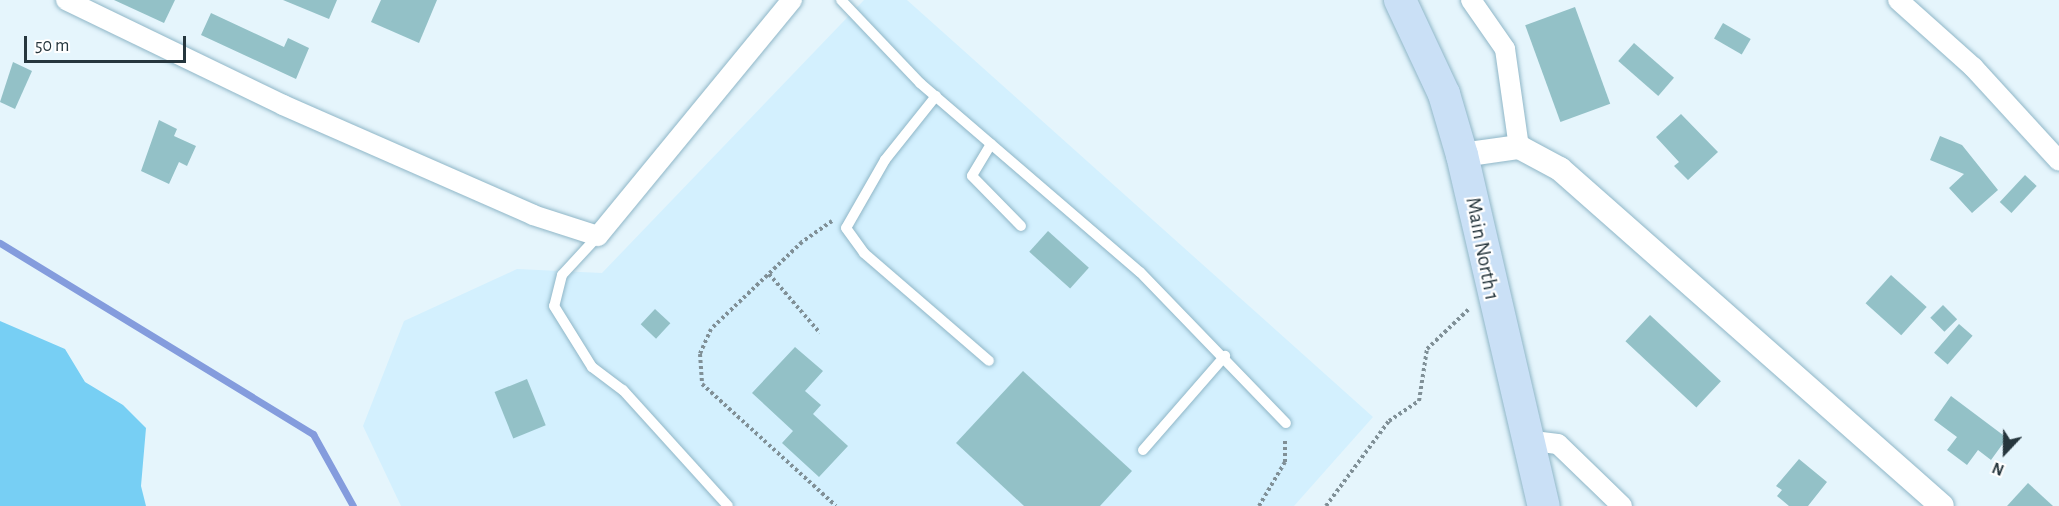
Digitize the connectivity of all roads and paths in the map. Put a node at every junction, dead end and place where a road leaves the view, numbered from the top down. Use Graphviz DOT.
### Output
graph roads {
  1 [pos="66,0"];
  2 [pos="792,0"];
  3 [pos="841,0"];
  4 [pos="1400,0"];
  5 [pos="1471,0"];
  6 [pos="1898,0"];
  7 [pos="936,96"];
  8 [pos="991,144"];
  9 [pos="1519,147"];
  10 [pos="1462,155"];
  11 [pos="2059,161"];
  12 [pos="849,215"];
  13 [pos="1021,226"];
  14 [pos="598,236"];
  15 [pos="769,274"];
  16 [pos="1490,292"];
  17 [pos="820,333"];
  18 [pos="1225,356"];
  19 [pos="988,361"];
  20 [pos="1286,423"];
  21 [pos="1525,440"];
  22 [pos="1143,450"];
  23 [pos="728,506"];
  24 [pos="836,506"];
  25 [pos="1259,506"];
  26 [pos="1326,506"];
  27 [pos="1544,506"];
  28 [pos="1622,506"];
  29 [pos="1942,506"];
  1 -- 14 [label="street"];
  2 -- 14 [label="street"];
  3 -- 7 [label="lane"];
  4 -- 10 [label="main road, Main North 1"];
  5 -- 9 [label="street"];
  6 -- 11 [label="street"];
  7 -- 8 [label="lane"];
  7 -- 12 [label="lane"];
  8 -- 13 [label="lane"];
  8 -- 18 [label="lane"];
  9 -- 10 [label="street"];
  9 -- 29 [label="street"];
  10 -- 16 [label="main road, Main North 1"];
  12 -- 15 [label="path"];
  12 -- 19 [label="lane"];
  14 -- 23 [label="lane"];
  15 -- 17 [label="path"];
  15 -- 24 [label="path"];
  16 -- 21 [label="main road, Main North 1"];
  16 -- 26 [label="path"];
  18 -- 20 [label="lane"];
  18 -- 22 [label="lane"];
  20 -- 25 [label="path"];
  21 -- 27 [label="main road, Main North 1"];
  21 -- 28 [label="street"];
}
